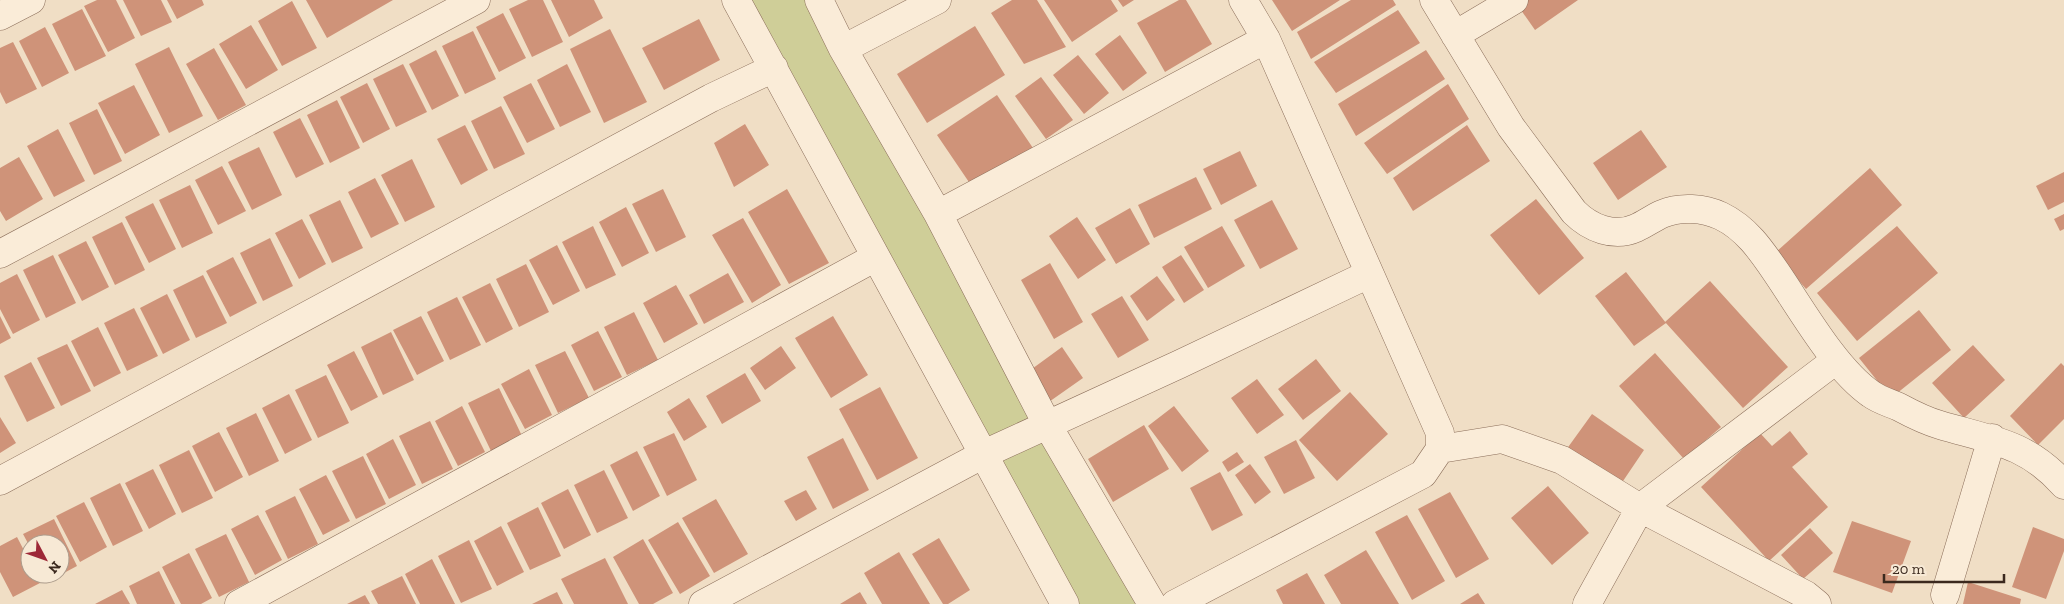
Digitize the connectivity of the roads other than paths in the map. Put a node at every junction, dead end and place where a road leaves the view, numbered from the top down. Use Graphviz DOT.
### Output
graph roads {
  1 [pos="31,0"];
  2 [pos="476,0"];
  3 [pos="736,0"];
  4 [pos="819,0"];
  5 [pos="937,0"];
  6 [pos="1243,0"];
  7 [pos="1434,0"];
  8 [pos="1514,0"];
  9 [pos="0,16"];
  10 [pos="1455,34"];
  11 [pos="1266,39"];
  12 [pos="843,49"];
  13 [pos="774,68"];
  14 [pos="938,214"];
  15 [pos="0,254"];
  16 [pos="876,257"];
  17 [pos="1369,274"];
  18 [pos="1836,360"];
  19 [pos="1048,426"];
  20 [pos="1992,438"];
  21 [pos="1440,449"];
  22 [pos="984,454"];
  23 [pos="0,481"];
  24 [pos="2064,485"];
  25 [pos="1640,508"];
  26 [pos="1945,595"];
  27 [pos="239,604"];
  28 [pos="703,604"];
  29 [pos="1065,604"];
  30 [pos="1152,604"];
  31 [pos="1175,604"];
  32 [pos="1587,604"];
  33 [pos="1817,604"];
  1 -- 9 [label="street"];
  2 -- 15 [label="street"];
  3 -- 13 [label="street"];
  4 -- 12 [label="street"];
  5 -- 12 [label="street"];
  6 -- 11 [label="street"];
  7 -- 10 [label="street"];
  8 -- 10 [label="street"];
  10 -- 18 [label="street"];
  11 -- 14 [label="street"];
  11 -- 17 [label="street"];
  12 -- 14 [label="street"];
  13 -- 16 [label="street"];
  13 -- 23 [label="street"];
  14 -- 19 [label="street"];
  16 -- 22 [label="street"];
  16 -- 27 [label="street"];
  17 -- 19 [label="street"];
  17 -- 21 [label="street"];
  18 -- 20 [label="street"];
  18 -- 25 [label="street"];
  19 -- 22 [label="street"];
  19 -- 30 [label="street"];
  20 -- 24 [label="street"];
  20 -- 26 [label="street"];
  21 -- 25 [label="street"];
  21 -- 31 [label="street"];
  22 -- 28 [label="street"];
  22 -- 29 [label="street"];
  25 -- 32 [label="street"];
  25 -- 33 [label="street"];
}
